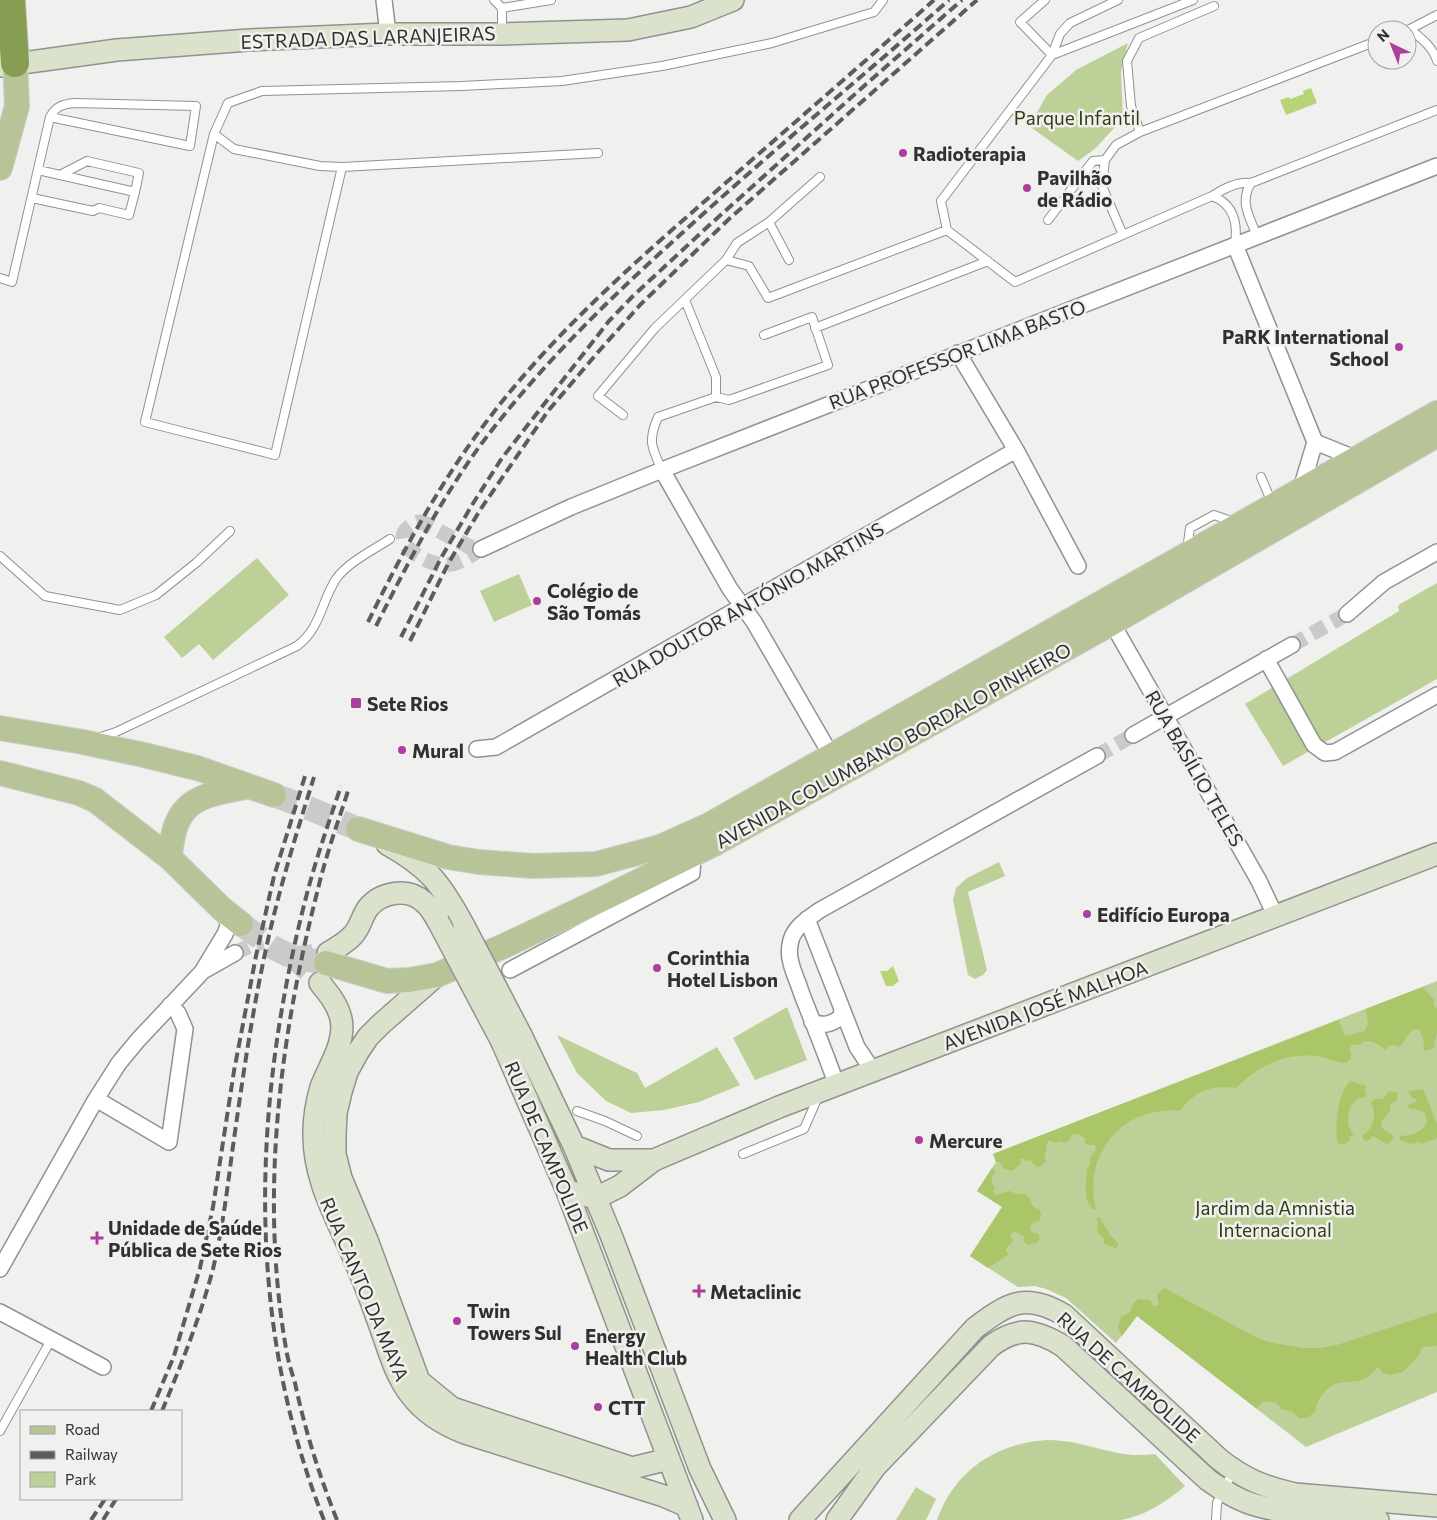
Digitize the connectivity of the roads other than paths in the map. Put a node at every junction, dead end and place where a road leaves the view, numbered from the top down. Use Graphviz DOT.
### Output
graph roads {
  1 [pos="11,0"];
  2 [pos="384,0"];
  3 [pos="390,0"];
  4 [pos="494,0"];
  5 [pos="550,0"];
  6 [pos="733,0"];
  7 [pos="883,0"];
  8 [pos="1045,0"];
  9 [pos="1118,0"];
  10 [pos="1193,0"];
  11 [pos="1214,6"];
  12 [pos="502,8"];
  13 [pos="1437,15"];
  14 [pos="1417,25"];
  15 [pos="388,34"];
  16 [pos="502,34"];
  17 [pos="1417,36"];
  18 [pos="1367,46"];
  19 [pos="1052,55"];
  20 [pos="1436,55"];
  21 [pos="8,65"];
  22 [pos="1437,110"];
  23 [pos="0,115"];
  24 [pos="50,117"];
  25 [pos="1140,132"];
  26 [pos="214,134"];
  27 [pos="5,145"];
  28 [pos="598,153"];
  29 [pos="1105,160"];
  30 [pos="1437,166"];
  31 [pos="342,167"];
  32 [pos="0,168"];
  33 [pos="38,170"];
  34 [pos="60,175"];
  35 [pos="820,177"];
  36 [pos="1250,183"];
  37 [pos="135,192"];
  38 [pos="1212,196"];
  39 [pos="32,198"];
  40 [pos="1048,220"];
  41 [pos="769,222"];
  42 [pos="947,230"];
  43 [pos="1123,235"];
  44 [pos="1257,236"];
  45 [pos="1235,245"];
  46 [pos="726,260"];
  47 [pos="789,260"];
  48 [pos="988,261"];
  49 [pos="0,278"];
  50 [pos="685,300"];
  51 [pos="815,328"];
  52 [pos="764,335"];
  53 [pos="958,353"];
  54 [pos="716,397"];
  55 [pos="1437,413"];
  56 [pos="622,415"];
  57 [pos="1437,435"];
  58 [pos="1315,442"];
  59 [pos="1016,450"];
  60 [pos="1367,464"];
  61 [pos="662,470"];
  62 [pos="1261,476"];
  63 [pos="1300,492"];
  64 [pos="1273,507"];
  65 [pos="230,531"];
  66 [pos="390,539"];
  67 [pos="481,549"];
  68 [pos="1437,552"];
  69 [pos="0,556"];
  70 [pos="1078,566"];
  71 [pos="743,606"];
  72 [pos="1106,613"];
  73 [pos="1347,614"];
  74 [pos="1292,645"];
  75 [pos="1269,664"];
  76 [pos="1437,696"];
  77 [pos="1164,717"];
  78 [pos="0,728"];
  79 [pos="1133,735"];
  80 [pos="83,742"];
  81 [pos="476,749"];
  82 [pos="830,755"];
  83 [pos="1097,756"];
  84 [pos="0,773"];
  85 [pos="247,786"];
  86 [pos="274,795"];
  87 [pos="365,832"];
  88 [pos="1437,854"];
  89 [pos="693,855"];
  90 [pos="170,858"];
  91 [pos="222,909"];
  92 [pos="1275,915"];
  93 [pos="807,919"];
  94 [pos="241,924"];
  95 [pos="235,953"];
  96 [pos="324,967"];
  97 [pos="510,970"];
  98 [pos="202,972"];
  99 [pos="437,975"];
  100 [pos="170,1005"];
  101 [pos="842,1009"];
  102 [pos="812,1022"];
  103 [pos="511,1038"];
  104 [pos="873,1071"];
  105 [pos="828,1089"];
  106 [pos="96,1099"];
  107 [pos="577,1111"];
  108 [pos="637,1136"];
  109 [pos="574,1146"];
  110 [pos="743,1154"];
  111 [pos="654,1160"];
  112 [pos="567,1191"];
  113 [pos="596,1198"];
  114 [pos="0,1269"];
  115 [pos="0,1312"];
  116 [pos="52,1340"];
  117 [pos="103,1367"];
  118 [pos="0,1431"];
  119 [pos="669,1459"];
  120 [pos="1233,1470"];
  121 [pos="1223,1490"];
  122 [pos="713,1497"];
  123 [pos="1437,1506"];
  124 [pos="689,1513"];
  125 [pos="800,1517"];
  126 [pos="725,1520"];
  127 [pos="736,1520"];
  128 [pos="837,1520"];
  129 [pos="1216,1520"];
  130 [pos="1378,1520"];
  1 -- 21 [label="highway"];
  2 -- 3 [label="lane"];
  2 -- 15 [label="street"];
  4 -- 12 [label="lane"];
  5 -- 12 [label="lane"];
  6 -- 16 [label="main road, ESTRADA DAS LARANJEIRAS"];
  7 -- 26 [label="lane"];
  8 -- 19 [label="lane"];
  9 -- 19 [label="lane"];
  10 -- 19 [label="lane"];
  11 -- 25 [label="lane"];
  12 -- 16 [label="lane"];
  13 -- 14 [label="lane"];
  15 -- 16 [label="main road, ESTRADA DAS LARANJEIRAS"];
  15 -- 21 [label="main road, ESTRADA DAS LARANJEIRAS"];
  17 -- 20 [label="lane"];
  18 -- 25 [label="lane"];
  19 -- 42 [label="lane"];
  21 -- 27 [label="main road"];
  22 -- 36 [label="lane"];
  23 -- 27 [label="main road"];
  24 -- 24 [label="lane"];
  24 -- 33 [label="lane"];
  25 -- 29 [label="lane"];
  26 -- 31 [label="lane"];
  26 -- 31 [label="lane"];
  27 -- 32 [label="main road"];
  28 -- 31 [label="lane"];
  29 -- 40 [label="lane"];
  29 -- 43 [label="lane"];
  30 -- 44 [label="street, RUA PROFESSOR LIMA BASTO"];
  33 -- 34 [label="lane"];
  33 -- 39 [label="lane"];
  34 -- 37 [label="lane"];
  34 -- 37 [label="lane"];
  35 -- 41 [label="lane"];
  36 -- 38 [label="lane"];
  36 -- 44 [label="lane"];
  37 -- 39 [label="lane"];
  38 -- 43 [label="lane"];
  38 -- 45 [label="lane"];
  39 -- 49 [label="lane"];
  41 -- 46 [label="lane"];
  41 -- 47 [label="lane"];
  42 -- 46 [label="lane"];
  42 -- 48 [label="lane"];
  43 -- 48 [label="lane"];
  44 -- 45 [label="street, RUA PROFESSOR LIMA BASTO"];
  45 -- 53 [label="street, RUA PROFESSOR LIMA BASTO"];
  45 -- 58 [label="street"];
  46 -- 50 [label="lane"];
  48 -- 51 [label="lane"];
  50 -- 54 [label="lane"];
  50 -- 56 [label="lane"];
  51 -- 52 [label="lane"];
  51 -- 54 [label="lane"];
  53 -- 59 [label="street"];
  53 -- 61 [label="street, RUA PROFESSOR LIMA BASTO"];
  54 -- 61 [label="lane"];
  55 -- 60 [label="main road, AVENIDA COLUMBANO BORDALO PINHEIRO"];
  57 -- 60 [label="main road, AVENIDA COLUMBANO BORDALO PINHEIRO"];
  58 -- 60 [label="street"];
  58 -- 63 [label="street"];
  59 -- 70 [label="street"];
  59 -- 71 [label="street, RUA DOUTOR ANTÓNIO MARTINS"];
  60 -- 63 [label="main road, AVENIDA COLUMBANO BORDALO PINHEIRO"];
  60 -- 72 [label="main road, AVENIDA COLUMBANO BORDALO PINHEIRO"];
  61 -- 67 [label="street, RUA PROFESSOR LIMA BASTO"];
  61 -- 71 [label="street"];
  62 -- 64 [label="lane"];
  63 -- 64 [label="main road, AVENIDA COLUMBANO BORDALO PINHEIRO"];
  64 -- 72 [label="main road, AVENIDA COLUMBANO BORDALO PINHEIRO"];
  65 -- 69 [label="lane"];
  66 -- 80 [label="lane"];
  68 -- 73 [label="street"];
  71 -- 81 [label="street, RUA DOUTOR ANTÓNIO MARTINS"];
  71 -- 82 [label="street"];
  72 -- 77 [label="street, RUA BASÍLIO TELES"];
  72 -- 82 [label="main road, AVENIDA COLUMBANO BORDALO PINHEIRO"];
  72 -- 89 [label="main road, AVENIDA COLUMBANO BORDALO PINHEIRO"];
  74 -- 75 [label="street"];
  75 -- 76 [label="street"];
  75 -- 77 [label="street"];
  77 -- 79 [label="street"];
  77 -- 92 [label="street, RUA BASÍLIO TELES"];
  78 -- 80 [label="main road"];
  80 -- 85 [label="main road"];
  82 -- 87 [label="main road, AVENIDA COLUMBANO BORDALO PINHEIRO"];
  83 -- 93 [label="street"];
  84 -- 90 [label="main road"];
  85 -- 86 [label="main road"];
  85 -- 90 [label="main road"];
  87 -- 103 [label="main road, RUA DE CAMPOLIDE, bridge"];
  88 -- 92 [label="main road, AVENIDA JOSÉ MALHOA"];
  89 -- 97 [label="street"];
  89 -- 99 [label="main road, AVENIDA COLUMBANO BORDALO PINHEIRO"];
  90 -- 91 [label="main road"];
  91 -- 94 [label="main road"];
  91 -- 98 [label="street"];
  92 -- 104 [label="main road, AVENIDA JOSÉ MALHOA"];
  93 -- 101 [label="street"];
  93 -- 102 [label="street"];
  95 -- 98 [label="street"];
  96 -- 99 [label="main road, AVENIDA COLUMBANO BORDALO PINHEIRO"];
  96 -- 103 [label="main road, RUA DE CAMPOLIDE, bridge"];
  96 -- 124 [label="main road, RUA CANTO DA MAYA"];
  98 -- 100 [label="street"];
  99 -- 119 [label="main road, RUA CANTO DA MAYA"];
  100 -- 106 [label="street"];
  100 -- 106 [label="street"];
  101 -- 102 [label="street"];
  101 -- 104 [label="street"];
  102 -- 105 [label="street"];
  103 -- 109 [label="main road, RUA DE CAMPOLIDE"];
  103 -- 112 [label="main road, RUA DE CAMPOLIDE"];
  104 -- 105 [label="main road, AVENIDA JOSÉ MALHOA"];
  105 -- 110 [label="lane"];
  105 -- 111 [label="main road, AVENIDA JOSÉ MALHOA"];
  106 -- 114 [label="street"];
  107 -- 108 [label="lane"];
  109 -- 111 [label="main road, AVENIDA JOSÉ MALHOA"];
  109 -- 113 [label="main road, RUA DE CAMPOLIDE"];
  111 -- 113 [label="main road, AVENIDA JOSÉ MALHOA"];
  112 -- 113 [label="main road"];
  112 -- 119 [label="main road, RUA DE CAMPOLIDE"];
  113 -- 122 [label="main road, RUA DE CAMPOLIDE"];
  115 -- 116 [label="street"];
  116 -- 117 [label="street"];
  116 -- 118 [label="lane"];
  119 -- 124 [label="main road, RUA DE CAMPOLIDE"];
  120 -- 121 [label="lane"];
  120 -- 123 [label="main road, RUA DE CAMPOLIDE"];
  120 -- 125 [label="main road, RUA DE CAMPOLIDE"];
  121 -- 128 [label="main road, RUA DE CAMPOLIDE"];
  121 -- 129 [label="lane"];
  121 -- 130 [label="main road, RUA DE CAMPOLIDE"];
  122 -- 126 [label="main road, RUA DE CAMPOLIDE"];
  122 -- 127 [label="main road, RUA DE CAMPOLIDE"];
}
